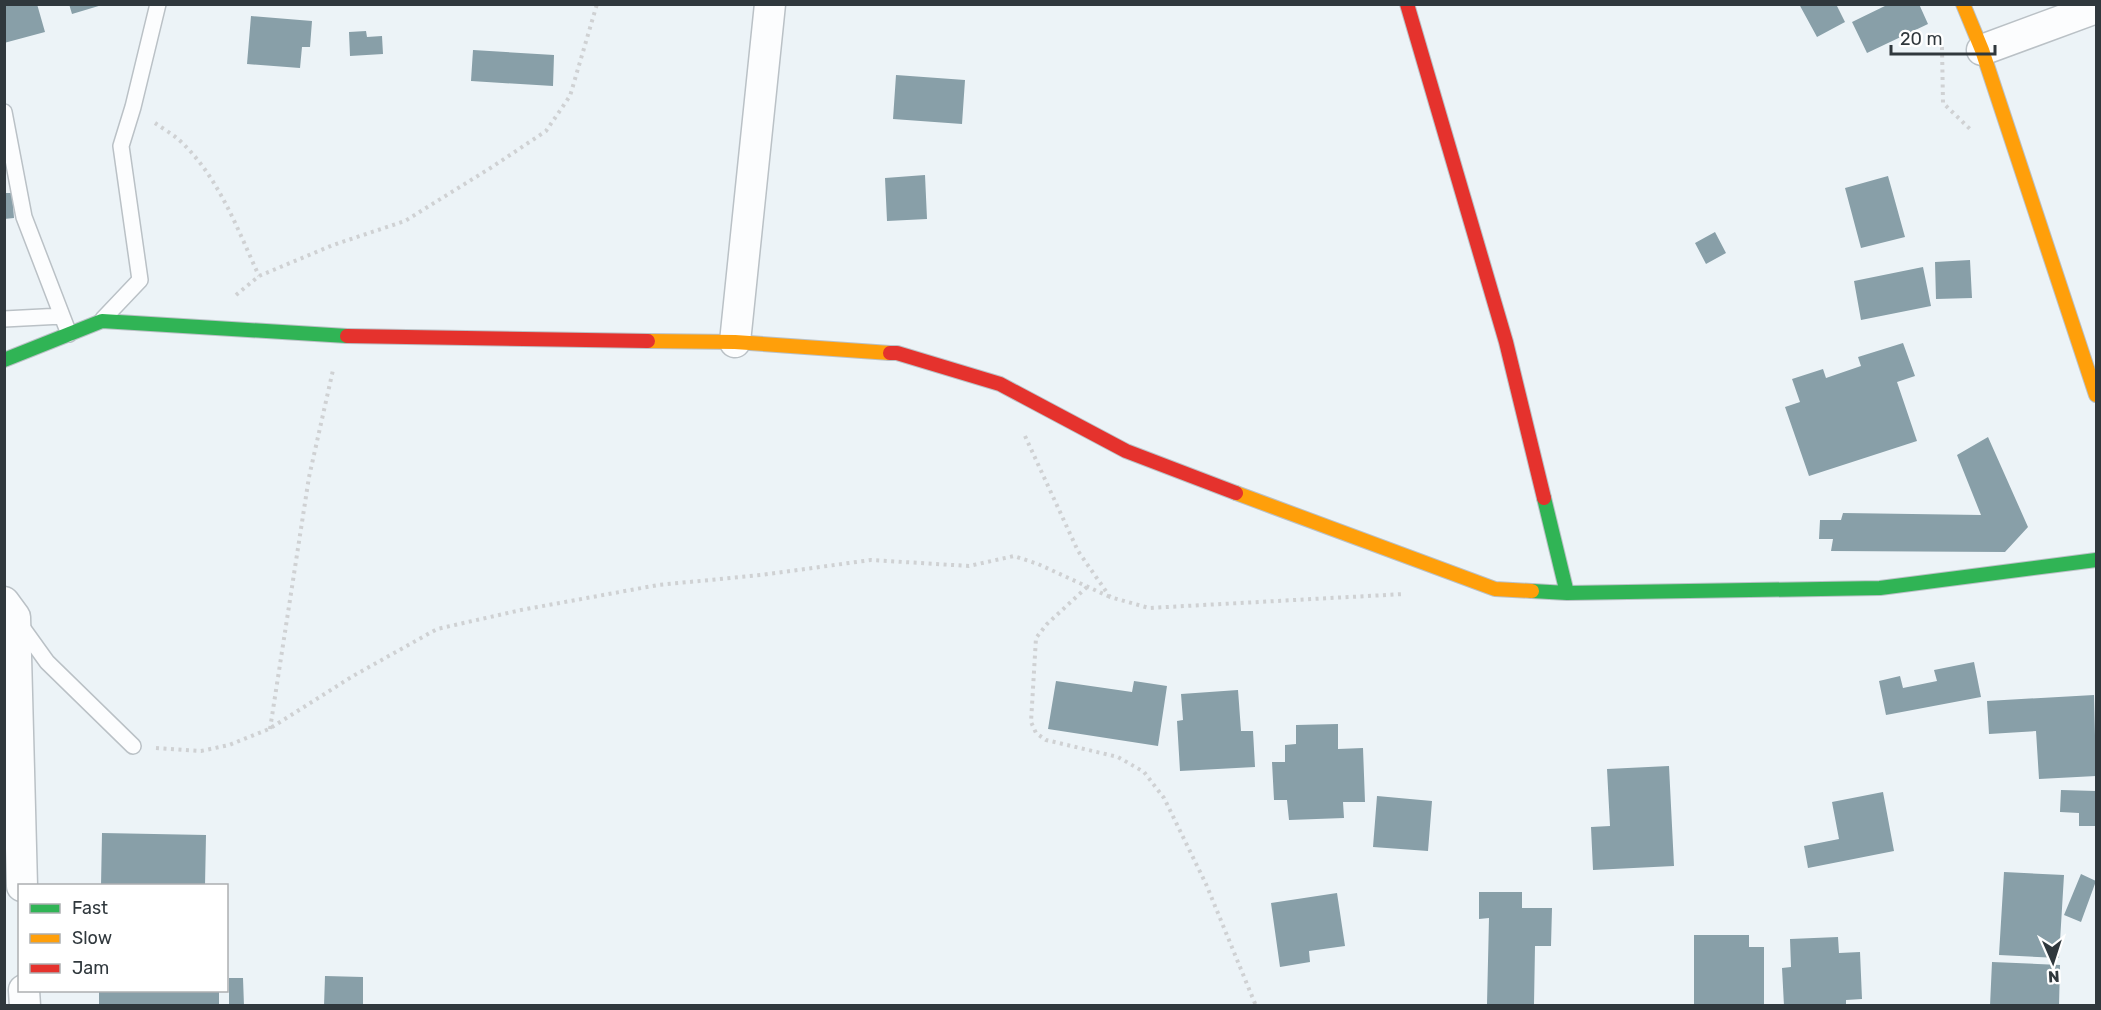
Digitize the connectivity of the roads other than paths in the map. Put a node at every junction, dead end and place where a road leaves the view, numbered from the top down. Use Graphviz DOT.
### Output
graph roads {
  1 [pos="158,4"];
  2 [pos="770,4"];
  3 [pos="1407,4"];
  4 [pos="1963,4"];
  5 [pos="2097,8"];
  6 [pos="1982,51"];
  7 [pos="4,112"];
  8 [pos="10,172"];
  9 [pos="62,316"];
  10 [pos="4,319"];
  11 [pos="102,321"];
  12 [pos="69,334"];
  13 [pos="735,342"];
  14 [pos="4,360"];
  15 [pos="2097,395"];
  16 [pos="2097,560"];
  17 [pos="1567,593"];
  18 [pos="10,609"];
  19 [pos="133,746"];
  20 [pos="22,884"];
  1 -- 11 [label="lane"];
  2 -- 13 [label="street"];
  3 -- 17 [label="street"];
  4 -- 6 [label="street"];
  5 -- 6 [label="street"];
  6 -- 15 [label="street"];
  7 -- 8 [label="lane"];
  8 -- 9 [label="lane"];
  9 -- 10 [label="lane"];
  9 -- 12 [label="lane"];
  11 -- 12 [label="street"];
  11 -- 13 [label="street"];
  12 -- 14 [label="street"];
  13 -- 17 [label="street"];
  16 -- 17 [label="street"];
  18 -- 19 [label="lane"];
  18 -- 20 [label="street"];
}
